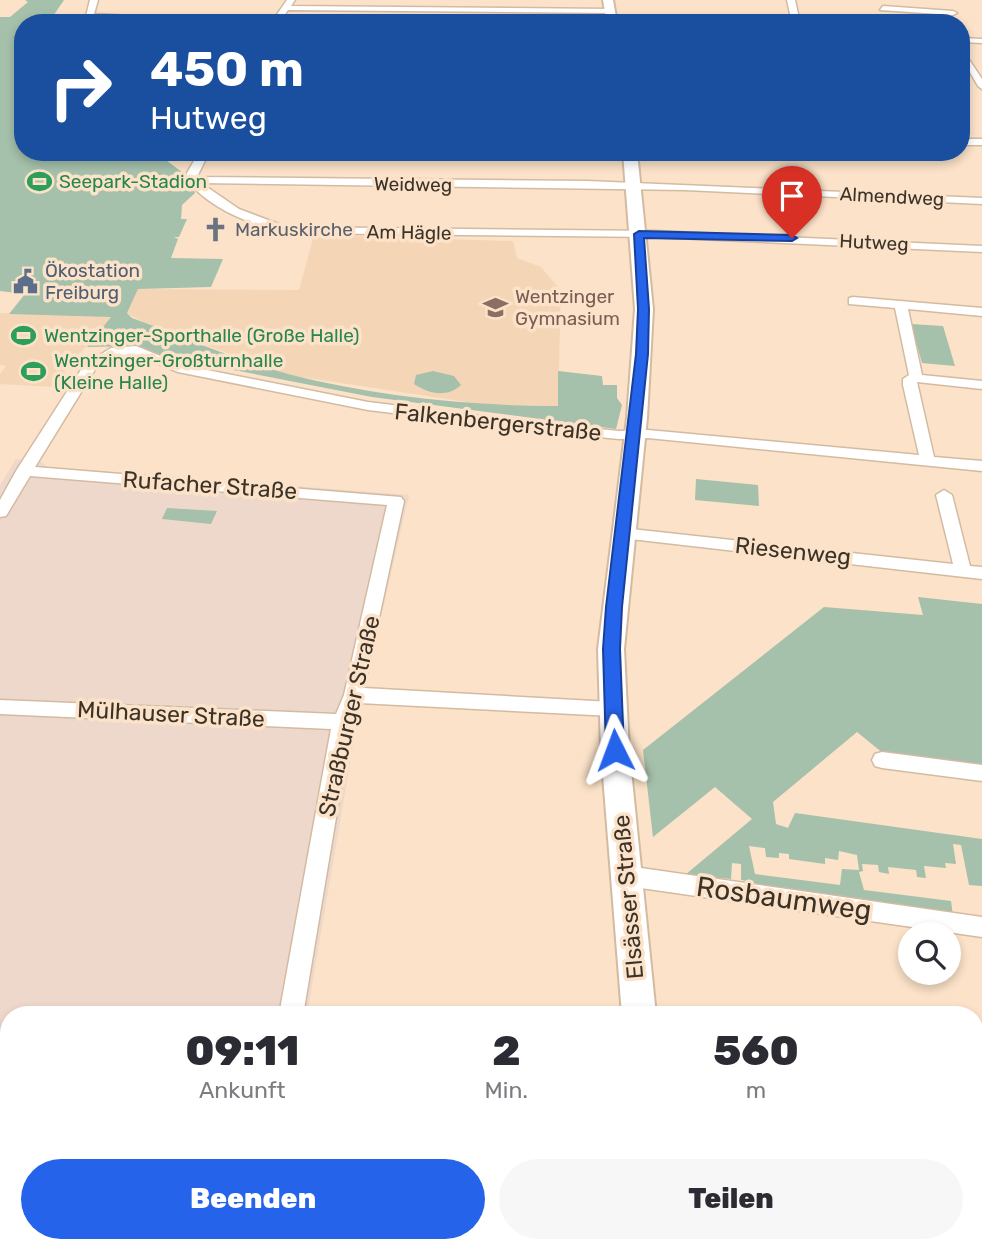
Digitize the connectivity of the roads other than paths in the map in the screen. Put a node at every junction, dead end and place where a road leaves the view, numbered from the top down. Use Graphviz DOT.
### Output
graph roads {
  1 [pos="291,0"];
  2 [pos="284,8"];
  3 [pos="882,8"];
  4 [pos="610,11"];
  5 [pos="953,13"];
  6 [pos="280,14"];
  7 [pos="970,70"];
  8 [pos="978,86"];
  9 [pos="200,161"];
  10 [pos="632,161"];
  11 [pos="192,180"];
  12 [pos="634,187"];
  13 [pos="982,201"];
  14 [pos="639,234"];
  15 [pos="982,249"];
  16 [pos="853,301"];
  17 [pos="901,305"];
  18 [pos="982,312"];
  19 [pos="916,379"];
  20 [pos="982,384"];
  21 [pos="635,435"];
  22 [pos="928,461"];
  23 [pos="982,466"];
  24 [pos="23,471"];
  25 [pos="944,495"];
  26 [pos="396,501"];
  27 [pos="0,512"];
  28 [pos="622,533"];
  29 [pos="963,570"];
  30 [pos="982,573"];
  31 [pos="353,695"];
  32 [pos="0,707"];
  33 [pos="612,709"];
  34 [pos="342,722"];
  35 [pos="882,761"];
  36 [pos="982,773"];
  37 [pos="626,876"];
  38 [pos="982,927"];
  39 [pos="293,1006"];
  40 [pos="638,1006"];
  1 -- 2 [label="street"];
  2 -- 4 [label="street"];
  2 -- 6 [label="street"];
  3 -- 5 [label="street"];
  7 -- 8 [label="street"];
  9 -- 11 [label="street"];
  10 -- 12 [label="main road, Elsässer Straße"];
  11 -- 12 [label="street, Weidweg"];
  11 -- 14 [label="street, Am Hägle"];
  12 -- 13 [label="street, Almendweg"];
  12 -- 14 [label="main road, Elsässer Straße"];
  14 -- 15 [label="street, Hutweg"];
  14 -- 21 [label="main road, Elsässer Straße"];
  16 -- 17 [label="street"];
  17 -- 18 [label="street"];
  17 -- 19 [label="street"];
  19 -- 20 [label="street"];
  19 -- 22 [label="street"];
  21 -- 22 [label="street, Falkenbergerstraße"];
  21 -- 24 [label="street, Falkenbergerstraße"];
  21 -- 28 [label="main road, Elsässer Straße"];
  22 -- 23 [label="street, Falkenbergerstraße"];
  24 -- 26 [label="street, Rufacher Straße"];
  24 -- 27 [label="street"];
  25 -- 29 [label="street"];
  26 -- 31 [label="street, Straßburger Straße"];
  28 -- 29 [label="street, Riesenweg"];
  28 -- 33 [label="main road, Elsässer Straße"];
  29 -- 30 [label="street, Riesenweg"];
  31 -- 33 [label="street"];
  31 -- 34 [label="street, Straßburger Straße"];
  32 -- 34 [label="street, Mülhauser Straße"];
  33 -- 37 [label="main road, Elsässer Straße"];
  34 -- 39 [label="street, Straßburger Straße"];
  35 -- 36 [label="street"];
  37 -- 38 [label="street, Rosbaumweg"];
  37 -- 40 [label="main road, Elsässer Straße"];
}
